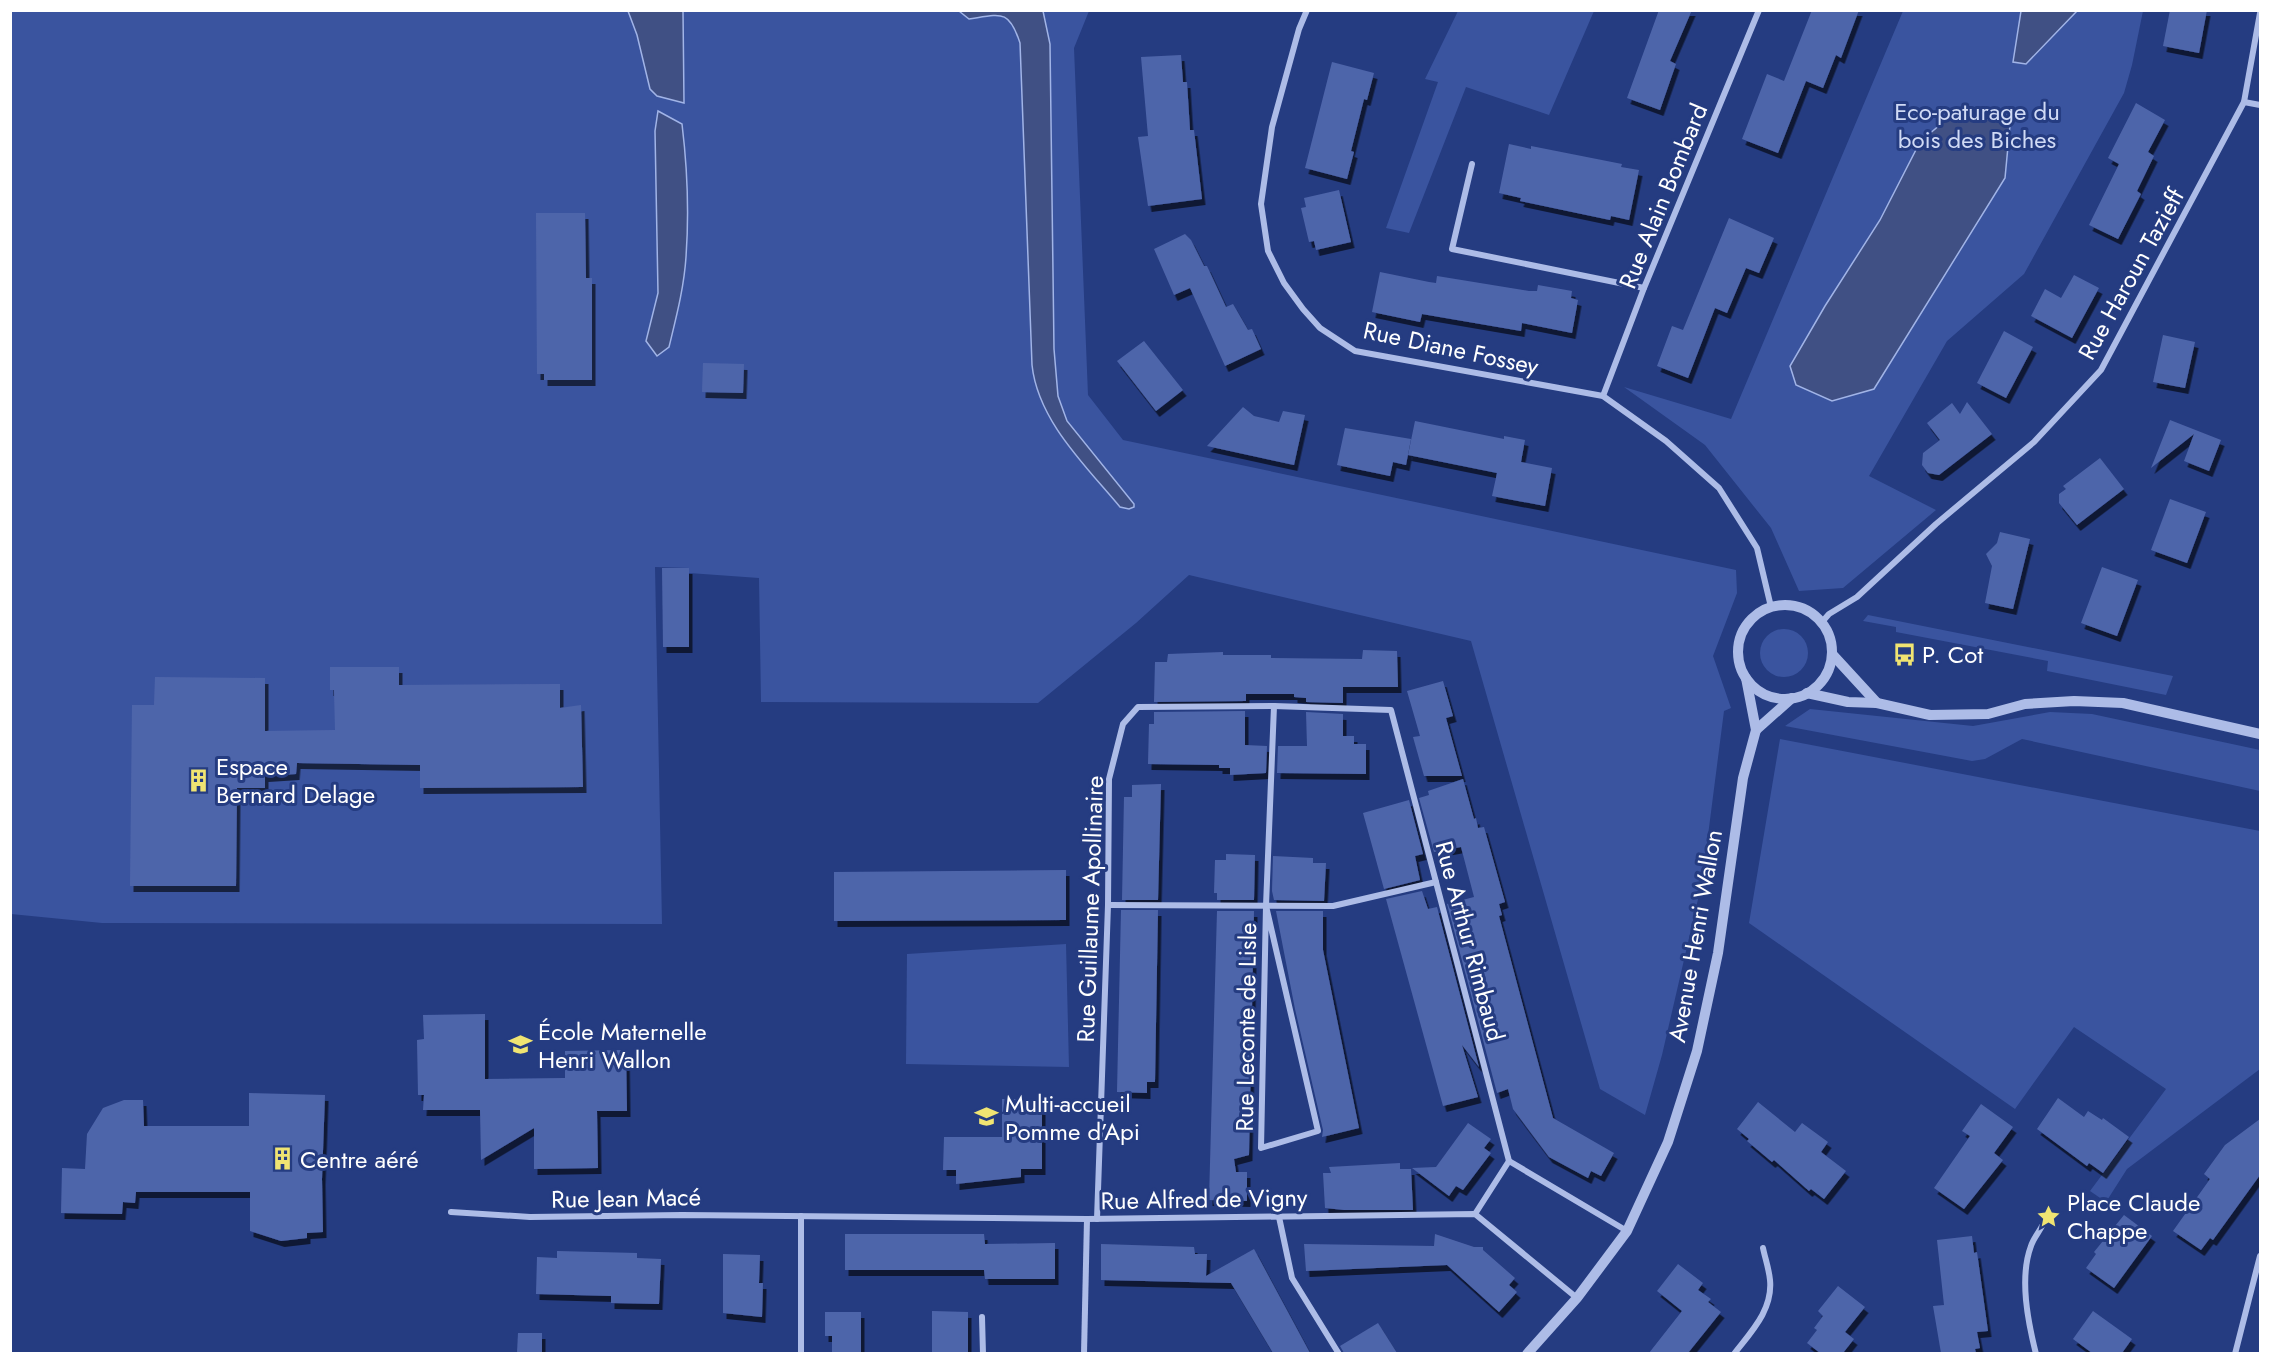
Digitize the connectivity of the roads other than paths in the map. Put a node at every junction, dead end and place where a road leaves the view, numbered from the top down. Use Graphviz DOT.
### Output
graph roads {
  1 [pos="1307,10"];
  2 [pos="1759,10"];
  3 [pos="2260,13"];
  4 [pos="2244,102"];
  5 [pos="2260,105"];
  6 [pos="1472,164"];
  7 [pos="1644,288"];
  8 [pos="1603,396"];
  9 [pos="1771,607"];
  10 [pos="1822,622"];
  11 [pos="1832,654"];
  12 [pos="1746,678"];
  13 [pos="1807,693"];
  14 [pos="1791,698"];
  15 [pos="1877,703"];
  16 [pos="1274,706"];
  17 [pos="1756,730"];
  18 [pos="2260,734"];
  19 [pos="1436,882"];
  20 [pos="1108,905"];
  21 [pos="1266,906"];
  22 [pos="1509,1161"];
  23 [pos="452,1212"];
  24 [pos="1475,1214"];
  25 [pos="801,1216"];
  26 [pos="1279,1216"];
  27 [pos="1086,1219"];
  28 [pos="1097,1219"];
  29 [pos="2042,1226"];
  30 [pos="1627,1231"];
  31 [pos="1762,1248"];
  32 [pos="2260,1256"];
  33 [pos="1577,1298"];
  34 [pos="982,1317"];
  35 [pos="801,1353"];
  36 [pos="983,1353"];
  37 [pos="1084,1353"];
  38 [pos="1339,1353"];
  39 [pos="1527,1353"];
  40 [pos="1734,1353"];
  41 [pos="2036,1353"];
  42 [pos="2235,1353"];
  1 -- 8 [label="street, Rue Diane Fossey"];
  2 -- 7 [label="street, Rue Alain Bombard"];
  3 -- 4 [label="street, Rue Haroun Tazieff"];
  4 -- 5 [label="street"];
  4 -- 10 [label="street, Rue Haroun Tazieff"];
  6 -- 7 [label="street"];
  7 -- 8 [label="street, Rue Alain Bombard"];
  8 -- 9 [label="street, Rue Diane Fossey"];
  9 -- 10 [label="street"];
  9 -- 12 [label="street"];
  10 -- 11 [label="street"];
  11 -- 13 [label="street"];
  11 -- 15 [label="street"];
  12 -- 14 [label="street"];
  12 -- 17 [label="street, Avenue Henri Wallon"];
  13 -- 14 [label="street"];
  13 -- 15 [label="street"];
  14 -- 17 [label="street"];
  15 -- 18 [label="street"];
  16 -- 19 [label="street, Rue Arthur Rimbaud"];
  16 -- 20 [label="street, Rue Guillaume Apollinaire"];
  16 -- 21 [label="street, Rue Leconte de Lisle"];
  17 -- 30 [label="street, Avenue Henri Wallon"];
  19 -- 21 [label="street"];
  19 -- 22 [label="street, Rue Arthur Rimbaud"];
  20 -- 21 [label="street"];
  20 -- 28 [label="street, Rue Guillaume Apollinaire"];
  21 -- 21 [label="street, Rue Leconte de Lisle"];
  22 -- 24 [label="street"];
  22 -- 30 [label="street"];
  23 -- 25 [label="street, Rue Jean Macé"];
  24 -- 26 [label="street, Rue Alfred de Vigny"];
  24 -- 33 [label="street"];
  25 -- 27 [label="street, Rue Alfred de Vigny"];
  25 -- 35 [label="street"];
  26 -- 28 [label="street, Rue Alfred de Vigny"];
  26 -- 38 [label="street"];
  27 -- 28 [label="street, Rue Alfred de Vigny"];
  27 -- 37 [label="street"];
  29 -- 41 [label="street"];
  30 -- 33 [label="street, Avenue Henri Wallon"];
  31 -- 40 [label="street"];
  32 -- 42 [label="street"];
  33 -- 39 [label="street, Avenue Henri Wallon"];
  34 -- 36 [label="street"];
}
